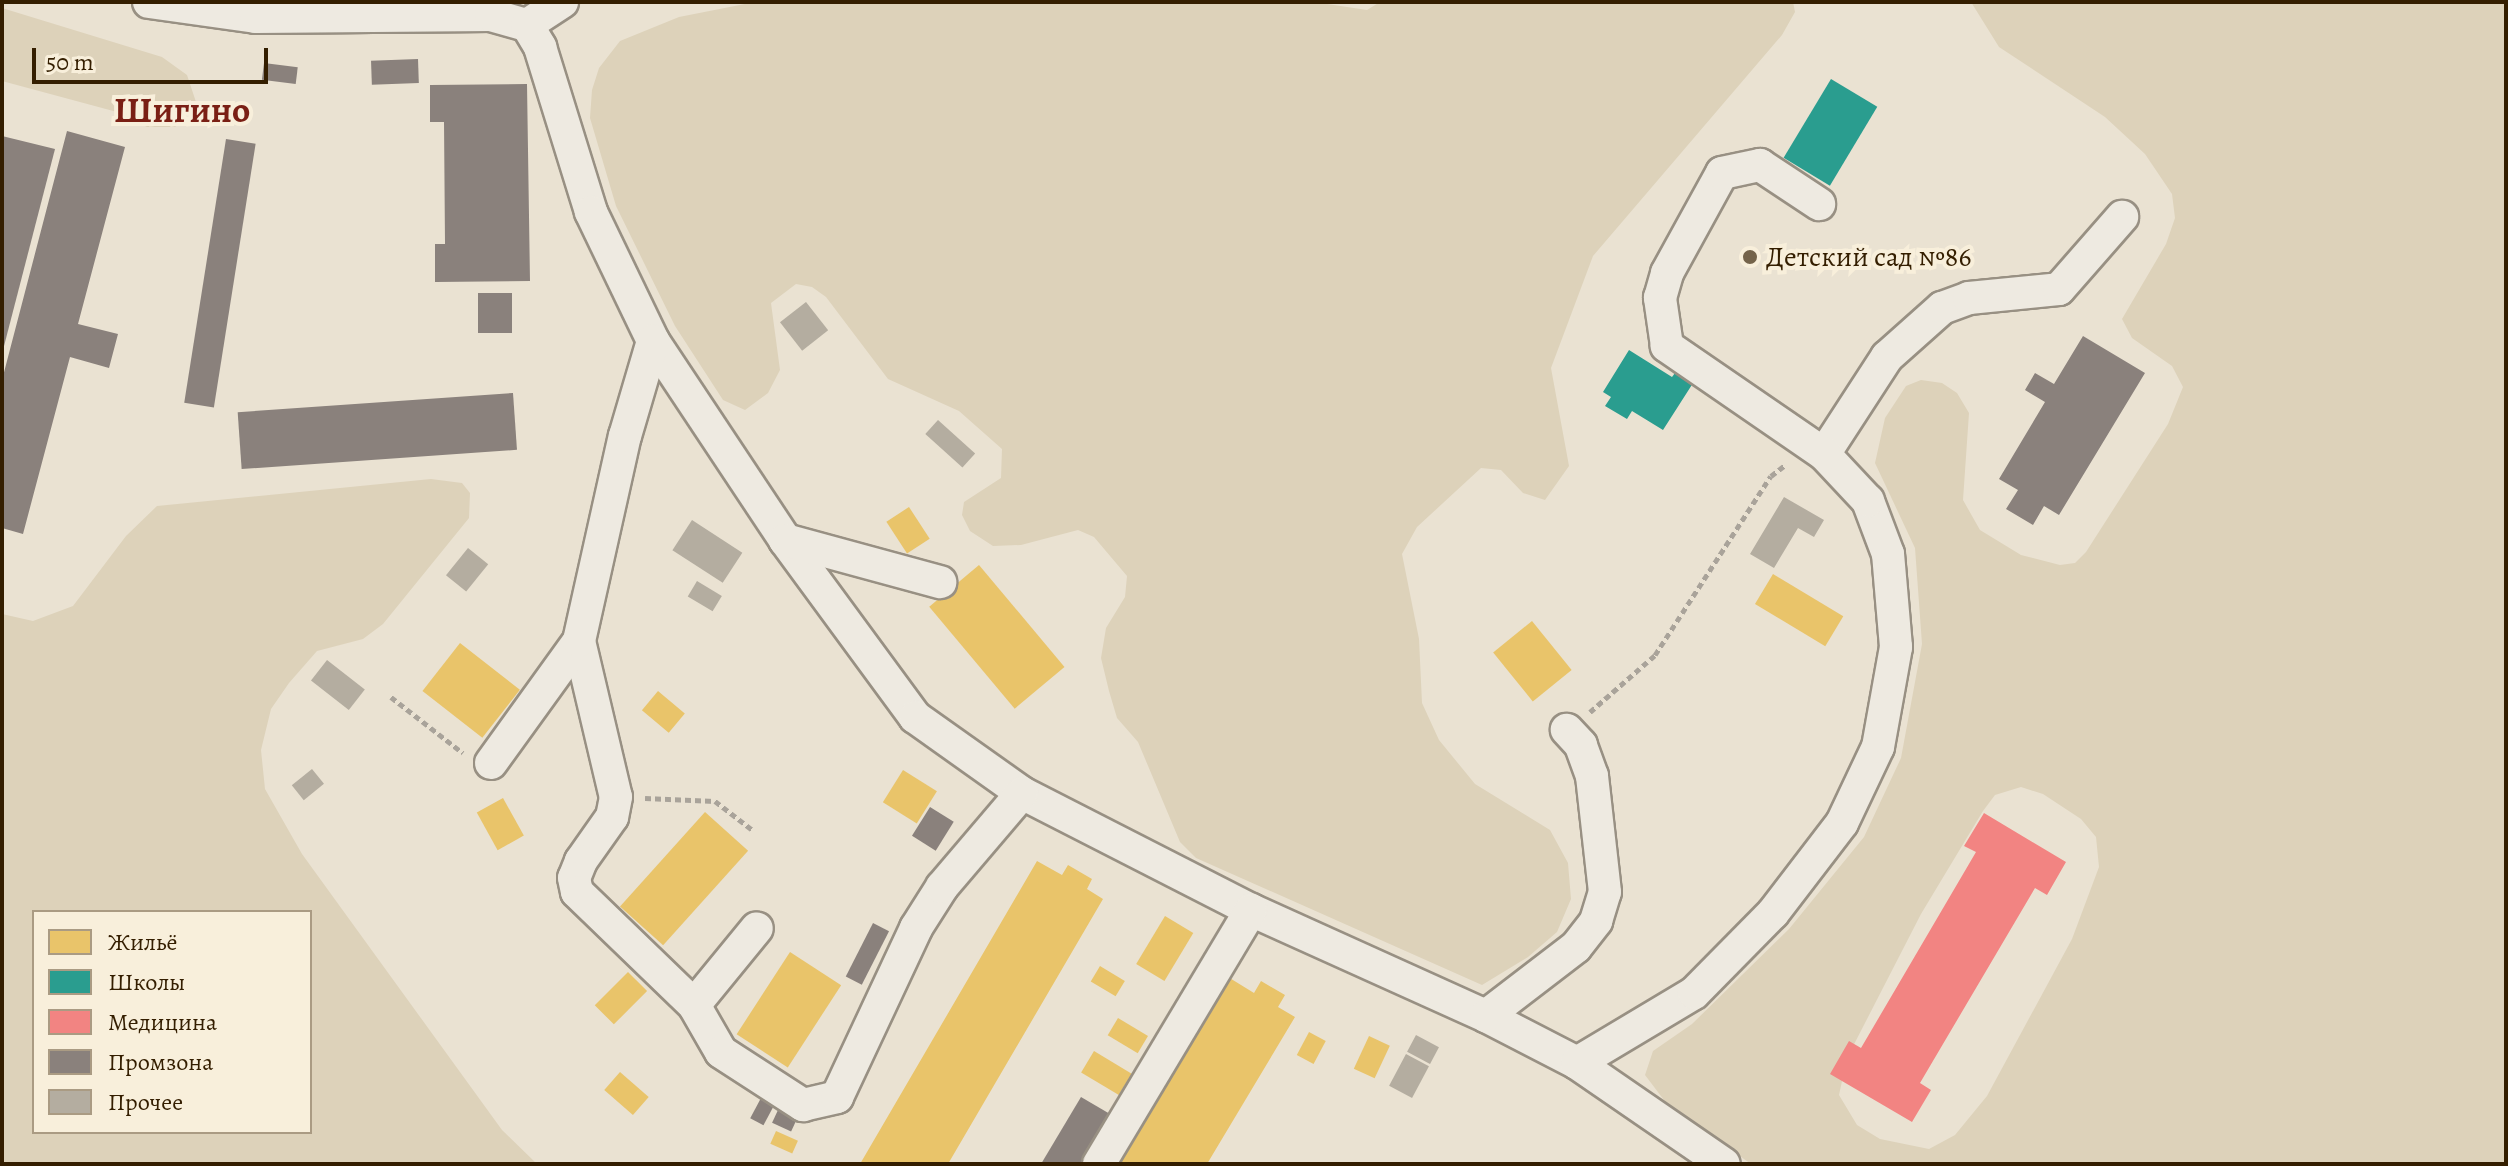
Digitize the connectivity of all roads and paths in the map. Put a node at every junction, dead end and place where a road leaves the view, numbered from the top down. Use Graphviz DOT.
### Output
graph roads {
  1 [pos="149,2"];
  2 [pos="562,2"];
  3 [pos="527,25"];
  4 [pos="1819,204"];
  5 [pos="2122,217"];
  6 [pos="653,341"];
  7 [pos="1824,454"];
  8 [pos="785,540"];
  9 [pos="940,582"];
  10 [pos="579,641"];
  11 [pos="391,697"];
  12 [pos="1567,730"];
  13 [pos="491,763"];
  14 [pos="1022,793"];
  15 [pos="616,797"];
  16 [pos="754,831"];
  17 [pos="1251,910"];
  18 [pos="757,928"];
  19 [pos="694,1005"];
  20 [pos="1486,1016"];
  21 [pos="1577,1063"];
  22 [pos="1099,1164"];
  23 [pos="1724,1164"];
  1 -- 3 [label="street"];
  2 -- 3 [label="street"];
  3 -- 6 [label="street"];
  4 -- 7 [label="street"];
  5 -- 7 [label="street"];
  6 -- 8 [label="street"];
  6 -- 10 [label="street"];
  7 -- 12 [label="path"];
  7 -- 21 [label="street"];
  8 -- 9 [label="street"];
  8 -- 14 [label="street"];
  10 -- 13 [label="street"];
  10 -- 15 [label="street"];
  11 -- 13 [label="path"];
  12 -- 20 [label="street"];
  14 -- 17 [label="street"];
  14 -- 19 [label="street"];
  15 -- 16 [label="path"];
  15 -- 19 [label="street"];
  17 -- 20 [label="street"];
  17 -- 22 [label="street"];
  18 -- 19 [label="street"];
  20 -- 21 [label="street"];
  21 -- 23 [label="street"];
}
